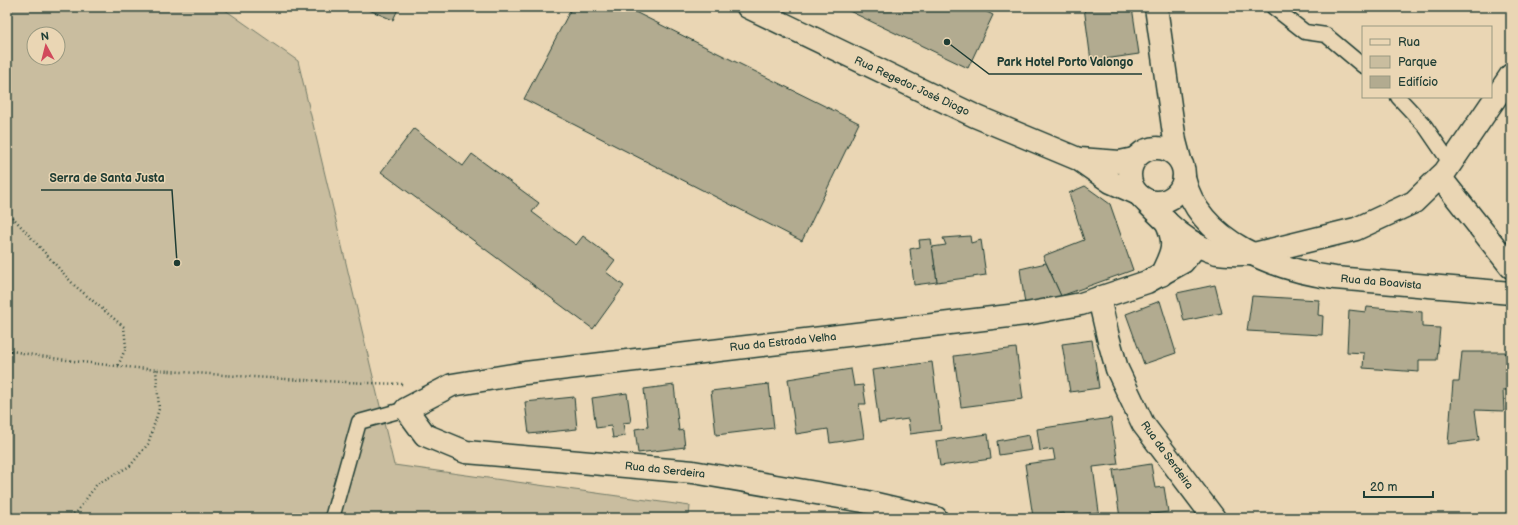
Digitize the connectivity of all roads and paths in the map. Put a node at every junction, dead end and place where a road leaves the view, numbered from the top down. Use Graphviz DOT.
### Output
graph roads {
  1 [pos="748,7"];
  2 [pos="1156,7"];
  3 [pos="1273,7"];
  4 [pos="1362,65"];
  5 [pos="1166,71"];
  6 [pos="1511,75"];
  7 [pos="1399,98"];
  8 [pos="1141,154"];
  9 [pos="1078,159"];
  10 [pos="1182,169"];
  11 [pos="1446,171"];
  12 [pos="1139,196"];
  13 [pos="1195,207"];
  14 [pos="7,211"];
  15 [pos="1166,221"];
  16 [pos="1197,245"];
  17 [pos="1218,253"];
  18 [pos="1254,254"];
  19 [pos="1184,262"];
  20 [pos="1511,267"];
  21 [pos="1161,275"];
  22 [pos="1511,292"];
  23 [pos="1100,298"];
  24 [pos="7,350"];
  25 [pos="118,366"];
  26 [pos="156,369"];
  27 [pos="404,384"];
  28 [pos="406,409"];
  29 [pos="7,516"];
  30 [pos="15,518"];
  31 [pos="58,518"];
  32 [pos="332,518"];
  33 [pos="936,518"];
  34 [pos="1214,518"];
  1 -- 9 [label="street, Rua Regedor José Diogo"];
  2 -- 5 [label="street"];
  3 -- 4 [label="lane"];
  5 -- 8 [label="street"];
  5 -- 10 [label="street, Rua da Boavista"];
  6 -- 11 [label="street"];
  7 -- 11 [label="lane"];
  8 -- 9 [label="street, Rua Regedor José Diogo"];
  8 -- 10 [label="street"];
  8 -- 12 [label="street"];
  9 -- 12 [label="street, Rua Regedor José Diogo"];
  10 -- 12 [label="street"];
  10 -- 13 [label="street, Rua da Boavista"];
  11 -- 18 [label="street"];
  11 -- 20 [label="street"];
  12 -- 15 [label="street, Rua da Boavista"];
  13 -- 16 [label="street"];
  13 -- 18 [label="street, Rua da Boavista"];
  14 -- 25 [label="path"];
  15 -- 16 [label="street, Rua da Boavista"];
  15 -- 21 [label="street"];
  16 -- 17 [label="street, Rua da Boavista"];
  16 -- 19 [label="street, Rua da Estrada Velha"];
  17 -- 18 [label="street, Rua da Boavista"];
  17 -- 19 [label="street, Rua da Estrada Velha"];
  18 -- 22 [label="street, Rua da Boavista"];
  19 -- 21 [label="street, Rua da Estrada Velha"];
  21 -- 23 [label="street, Rua da Estrada Velha"];
  23 -- 28 [label="street, Rua da Estrada Velha"];
  23 -- 34 [label="street, Rua da Serdeira"];
  24 -- 25 [label="path"];
  25 -- 26 [label="path"];
  26 -- 27 [label="path"];
  26 -- 31 [label="path"];
  28 -- 32 [label="lane"];
  28 -- 33 [label="street, Rua da Serdeira"];
  29 -- 30 [label="path"];
}
